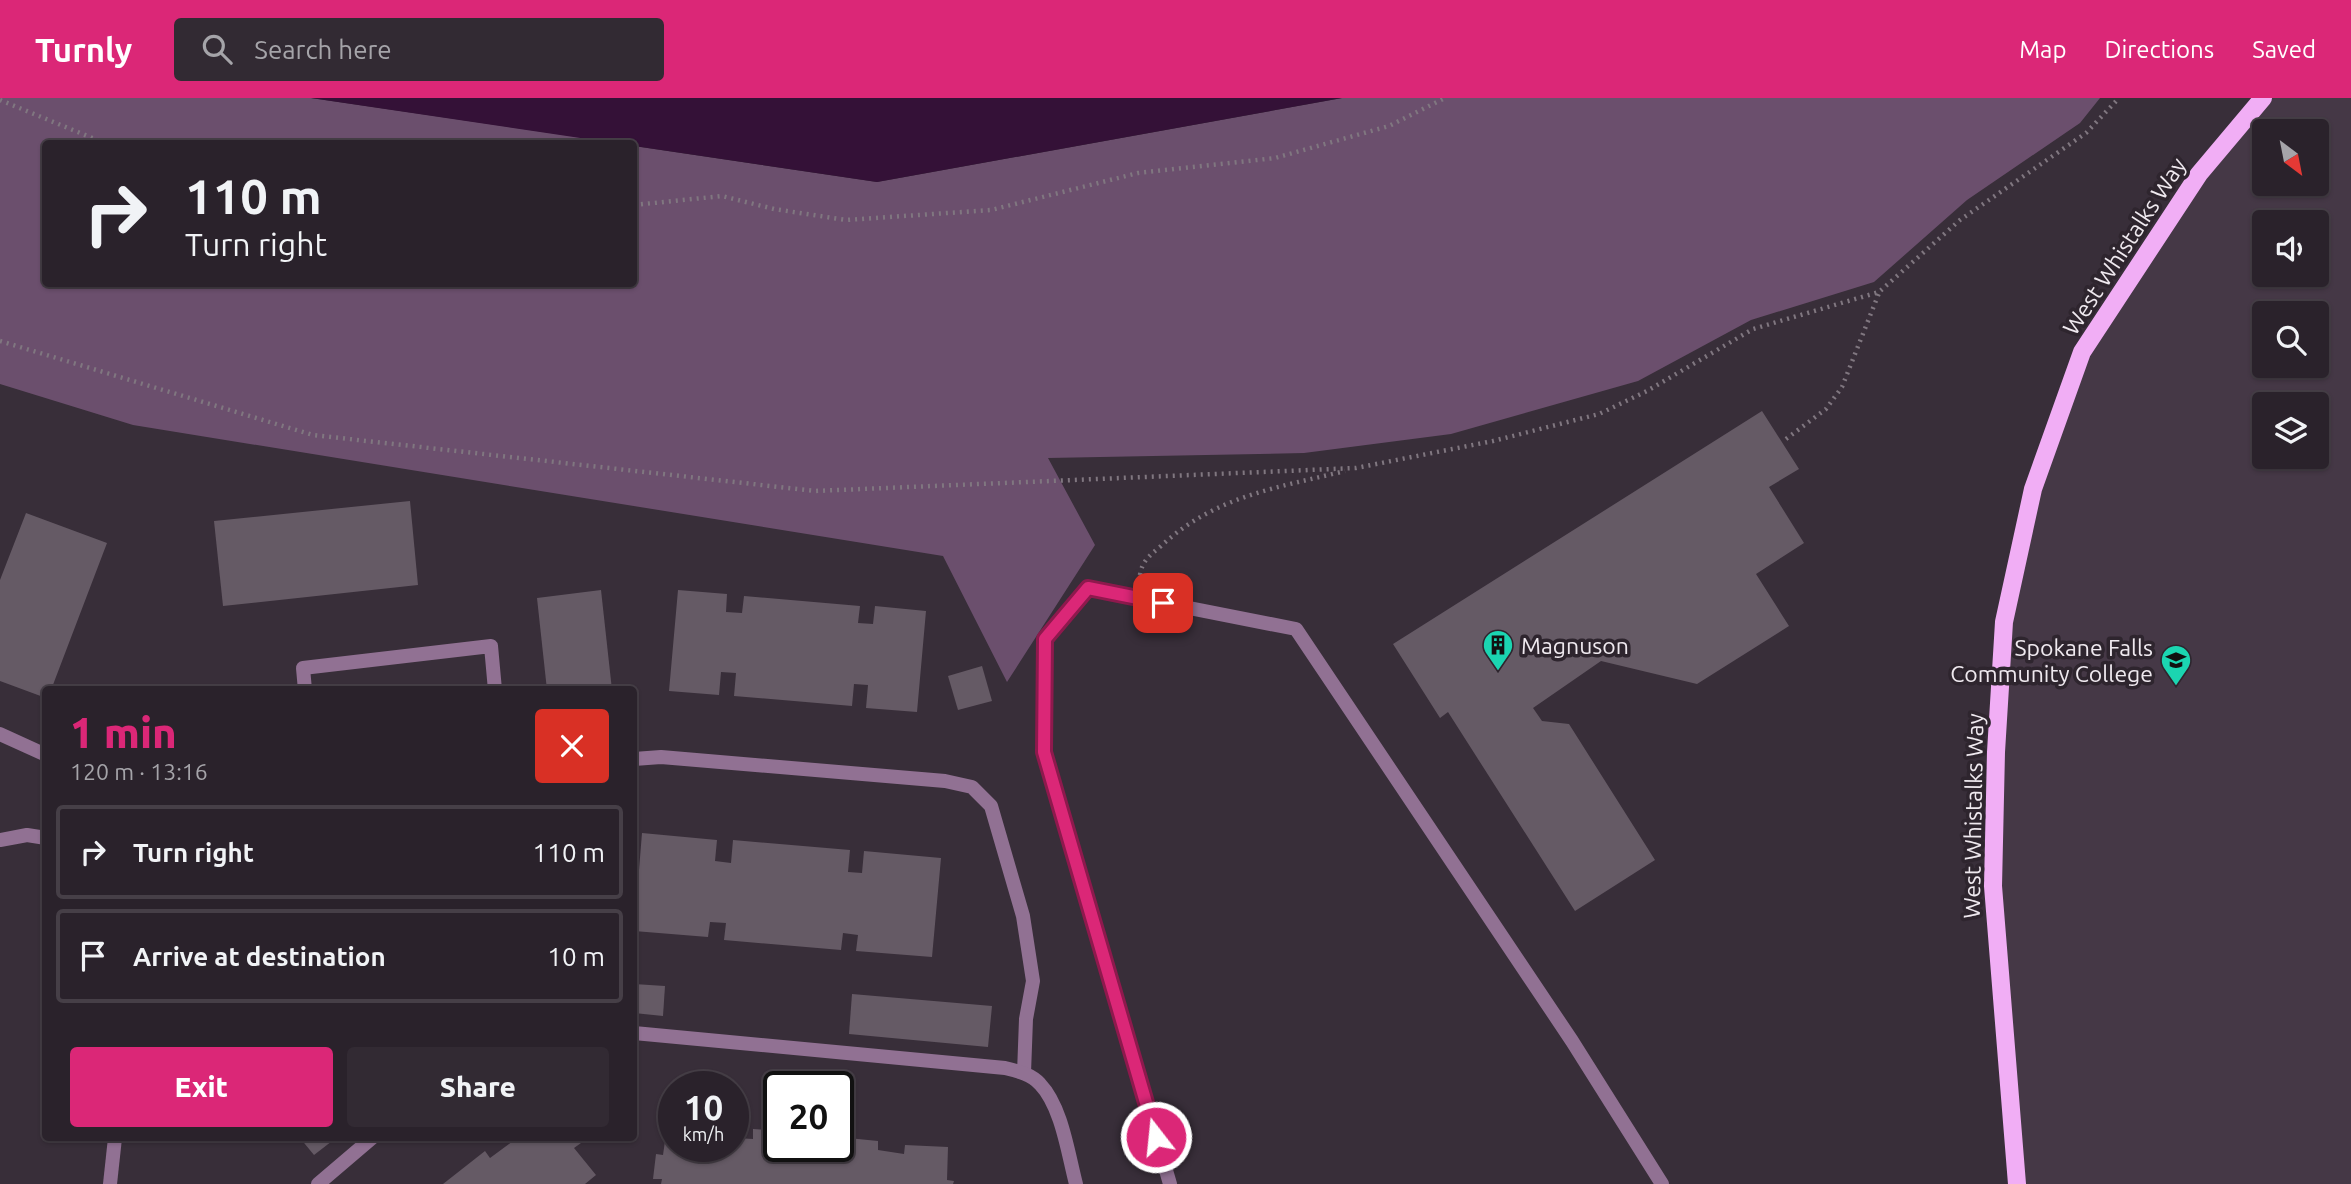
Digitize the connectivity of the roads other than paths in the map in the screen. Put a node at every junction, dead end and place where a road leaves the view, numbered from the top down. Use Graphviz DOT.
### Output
graph roads {
  1 [pos="2263,98"];
  2 [pos="305,686"];
  3 [pos="495,686"];
  4 [pos="0,734"];
  5 [pos="42,753"];
  6 [pos="637,759"];
  7 [pos="42,837"];
  8 [pos="0,839"];
  9 [pos="637,1033"];
  10 [pos="1024,1073"];
  11 [pos="115,1141"];
  12 [pos="368,1141"];
  13 [pos="110,1184"];
  14 [pos="318,1184"];
  15 [pos="1076,1184"];
  16 [pos="1170,1184"];
  17 [pos="1662,1184"];
  18 [pos="2017,1184"];
  1 -- 18 [label="main road, West Whistalks Way"];
  2 -- 3 [label="street"];
  4 -- 5 [label="street"];
  6 -- 10 [label="street"];
  7 -- 8 [label="street"];
  9 -- 10 [label="street"];
  10 -- 15 [label="street"];
  11 -- 13 [label="street"];
  12 -- 14 [label="street"];
  16 -- 17 [label="street"];
}
